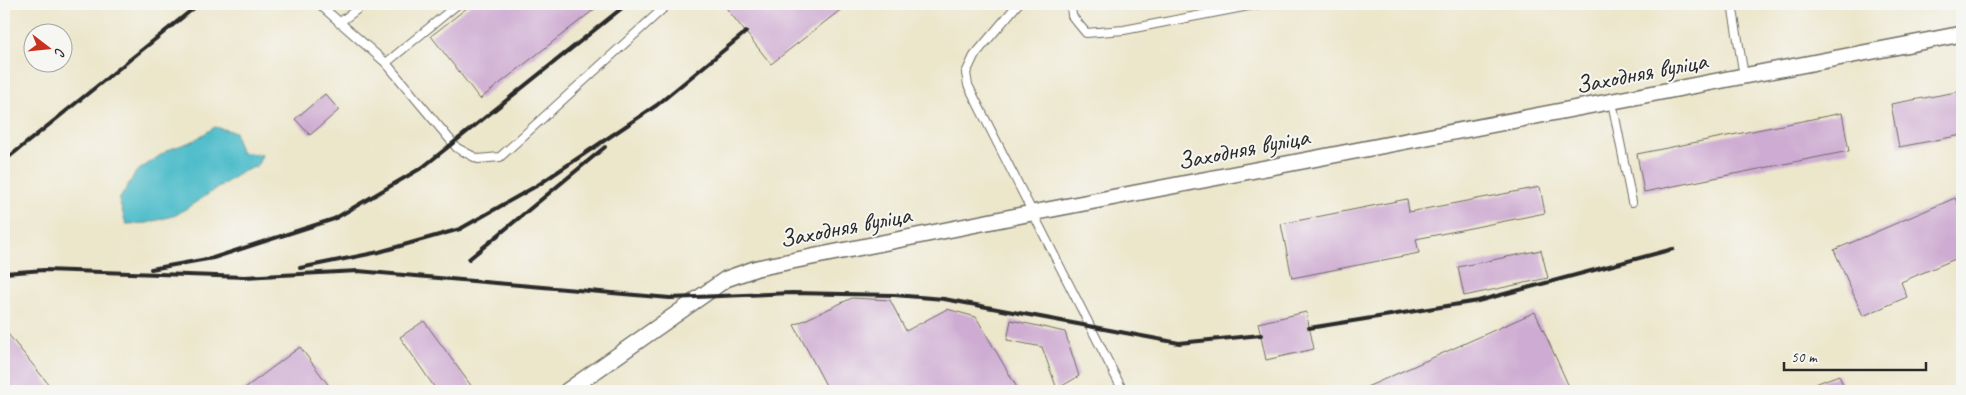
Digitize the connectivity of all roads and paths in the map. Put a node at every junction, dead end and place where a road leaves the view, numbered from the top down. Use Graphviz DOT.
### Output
graph roads {
  1 [pos="319,4"];
  2 [pos="364,4"];
  3 [pos="458,4"];
  4 [pos="668,4"];
  5 [pos="1018,4"];
  6 [pos="1071,4"];
  7 [pos="1259,4"];
  8 [pos="1732,4"];
  9 [pos="339,23"];
  10 [pos="1962,34"];
  11 [pos="386,63"];
  12 [pos="1744,76"];
  13 [pos="1612,102"];
  14 [pos="1632,202"];
  15 [pos="1032,213"];
  16 [pos="566,391"];
  17 [pos="1123,391"];
  1 -- 9 [label="lane"];
  2 -- 9 [label="lane"];
  3 -- 11 [label="lane"];
  4 -- 11 [label="lane"];
  5 -- 15 [label="lane"];
  6 -- 7 [label="lane"];
  8 -- 12 [label="lane"];
  9 -- 11 [label="lane"];
  10 -- 12 [label="street, Заходняя вуліца"];
  12 -- 13 [label="street, Заходняя вуліца"];
  13 -- 14 [label="lane"];
  13 -- 15 [label="street, Заходняя вуліца"];
  15 -- 16 [label="street, Заходняя вуліца"];
  15 -- 17 [label="lane"];
}
